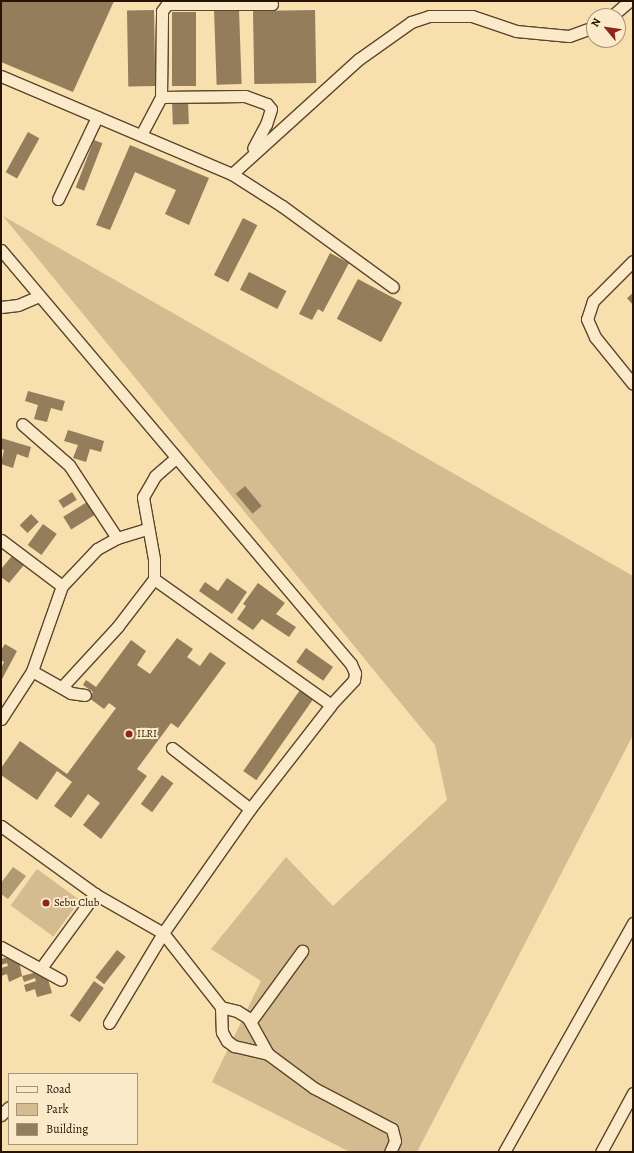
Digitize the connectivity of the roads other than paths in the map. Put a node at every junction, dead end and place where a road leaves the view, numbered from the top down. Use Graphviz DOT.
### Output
graph roads {
  1 [pos="629,1"];
  2 [pos="272,4"];
  3 [pos="621,8"];
  4 [pos="586,30"];
  5 [pos="1,76"];
  6 [pos="161,97"];
  7 [pos="97,116"];
  8 [pos="141,135"];
  9 [pos="248,157"];
  10 [pos="232,174"];
  11 [pos="58,199"];
  12 [pos="1,250"];
  13 [pos="633,261"];
  14 [pos="393,287"];
  15 [pos="38,296"];
  16 [pos="1,307"];
  17 [pos="633,384"];
  18 [pos="22,424"];
  19 [pos="176,458"];
  20 [pos="147,529"];
  21 [pos="118,538"];
  22 [pos="1,540"];
  23 [pos="154,579"];
  24 [pos="62,586"];
  25 [pos="32,670"];
  26 [pos="62,687"];
  27 [pos="85,694"];
  28 [pos="331,705"];
  29 [pos="1,719"];
  30 [pos="172,748"];
  31 [pos="250,809"];
  32 [pos="1,826"];
  33 [pos="95,894"];
  34 [pos="633,923"];
  35 [pos="163,934"];
  36 [pos="1,947"];
  37 [pos="302,951"];
  38 [pos="41,968"];
  39 [pos="62,980"];
  40 [pos="221,1007"];
  41 [pos="251,1021"];
  42 [pos="109,1023"];
  43 [pos="268,1054"];
  44 [pos="633,1093"];
  45 [pos="390,1152"];
  46 [pos="504,1152"];
  47 [pos="601,1152"];
  1 -- 3 [label="street"];
  2 -- 6 [label="street"];
  4 -- 9 [label="street"];
  5 -- 7 [label="street"];
  6 -- 8 [label="street"];
  6 -- 9 [label="street"];
  7 -- 8 [label="street"];
  7 -- 11 [label="street"];
  8 -- 10 [label="street"];
  9 -- 10 [label="street"];
  10 -- 14 [label="street"];
  12 -- 15 [label="street"];
  13 -- 17 [label="street"];
  15 -- 16 [label="street"];
  15 -- 19 [label="street"];
  18 -- 21 [label="street"];
  19 -- 20 [label="street"];
  19 -- 28 [label="street"];
  20 -- 21 [label="street"];
  20 -- 23 [label="street"];
  21 -- 24 [label="street"];
  22 -- 24 [label="street"];
  23 -- 26 [label="street"];
  23 -- 28 [label="street"];
  24 -- 25 [label="street"];
  25 -- 26 [label="street"];
  25 -- 29 [label="street"];
  26 -- 27 [label="street"];
  28 -- 31 [label="street"];
  30 -- 31 [label="street"];
  31 -- 35 [label="street"];
  32 -- 33 [label="street"];
  33 -- 35 [label="street"];
  33 -- 38 [label="street"];
  34 -- 46 [label="street"];
  35 -- 40 [label="street"];
  35 -- 42 [label="street"];
  36 -- 38 [label="street"];
  37 -- 41 [label="street"];
  38 -- 39 [label="street"];
  40 -- 41 [label="street"];
  40 -- 43 [label="street"];
  41 -- 43 [label="street"];
  43 -- 45 [label="street"];
  44 -- 47 [label="street"];
}
